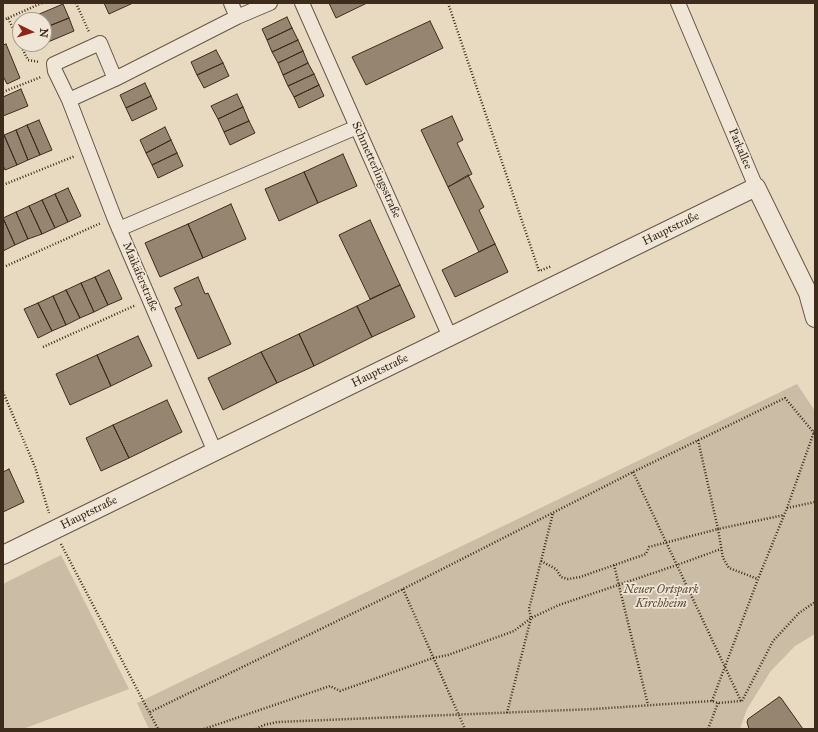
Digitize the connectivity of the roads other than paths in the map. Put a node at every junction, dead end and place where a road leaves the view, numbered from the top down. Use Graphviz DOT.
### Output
graph roads {
  1 [pos="231,3"];
  2 [pos="270,3"];
  3 [pos="302,3"];
  4 [pos="678,3"];
  5 [pos="237,17"];
  6 [pos="115,79"];
  7 [pos="69,100"];
  8 [pos="357,127"];
  9 [pos="756,187"];
  10 [pos="117,223"];
  11 [pos="812,297"];
  12 [pos="815,318"];
  13 [pos="450,337"];
  14 [pos="214,452"];
  15 [pos="3,556"];
  1 -- 5 [label="street"];
  2 -- 5 [label="street"];
  3 -- 8 [label="street, Schmetterlingsstraße"];
  4 -- 9 [label="street, Parkallee"];
  5 -- 6 [label="street"];
  6 -- 7 [label="street"];
  6 -- 7 [label="street, Maikäferstraße"];
  7 -- 10 [label="street, Maikäferstraße"];
  8 -- 10 [label="street"];
  8 -- 13 [label="street, Schmetterlingsstraße"];
  9 -- 11 [label="street, Parkallee"];
  9 -- 13 [label="street, Hauptstraße"];
  10 -- 14 [label="street, Maikäferstraße"];
  11 -- 12 [label="street, Parkallee"];
  13 -- 14 [label="street, Hauptstraße"];
  14 -- 15 [label="street, Hauptstraße"];
}
